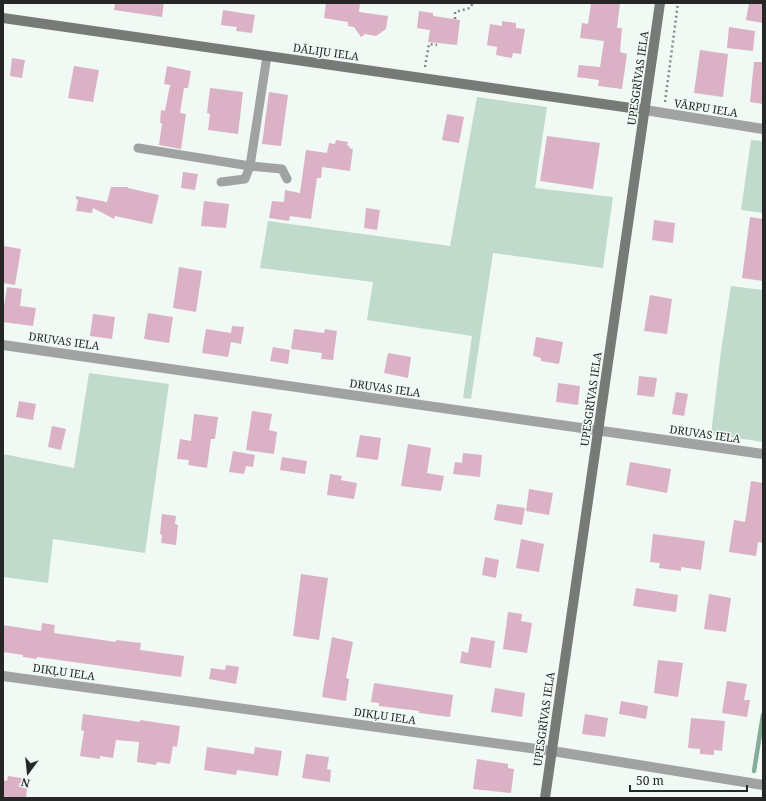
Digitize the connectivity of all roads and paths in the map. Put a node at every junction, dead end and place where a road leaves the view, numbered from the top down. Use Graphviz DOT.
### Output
graph roads {
  1 [pos="473,3"];
  2 [pos="660,3"];
  3 [pos="678,3"];
  4 [pos="3,18"];
  5 [pos="455,19"];
  6 [pos="438,45"];
  7 [pos="266,56"];
  8 [pos="424,79"];
  9 [pos="645,110"];
  10 [pos="763,129"];
  11 [pos="138,148"];
  12 [pos="250,166"];
  13 [pos="287,179"];
  14 [pos="221,182"];
  15 [pos="3,345"];
  16 [pos="598,431"];
  17 [pos="763,454"];
  18 [pos="3,676"];
  19 [pos="552,751"];
  20 [pos="763,785"];
  21 [pos="545,798"];
  1 -- 5 [label="path"];
  2 -- 9 [label="street, UPESGRĪVAS IELA"];
  3 -- 9 [label="path"];
  4 -- 7 [label="street, DĀLIJU IELA"];
  6 -- 8 [label="path"];
  7 -- 8 [label="street, DĀLIJU IELA"];
  7 -- 12 [label="lane"];
  8 -- 9 [label="street, DĀLIJU IELA"];
  9 -- 10 [label="street, VĀRPU IELA"];
  9 -- 16 [label="street, UPESGRĪVAS IELA"];
  11 -- 12 [label="lane"];
  12 -- 13 [label="lane"];
  12 -- 14 [label="lane"];
  15 -- 16 [label="street, DRUVAS IELA"];
  16 -- 17 [label="street, DRUVAS IELA"];
  16 -- 19 [label="street, UPESGRĪVAS IELA"];
  18 -- 19 [label="street, DIKĻU IELA"];
  19 -- 20 [label="street, DIKĻU IELA"];
  19 -- 21 [label="street, UPESGRĪVAS IELA"];
}
